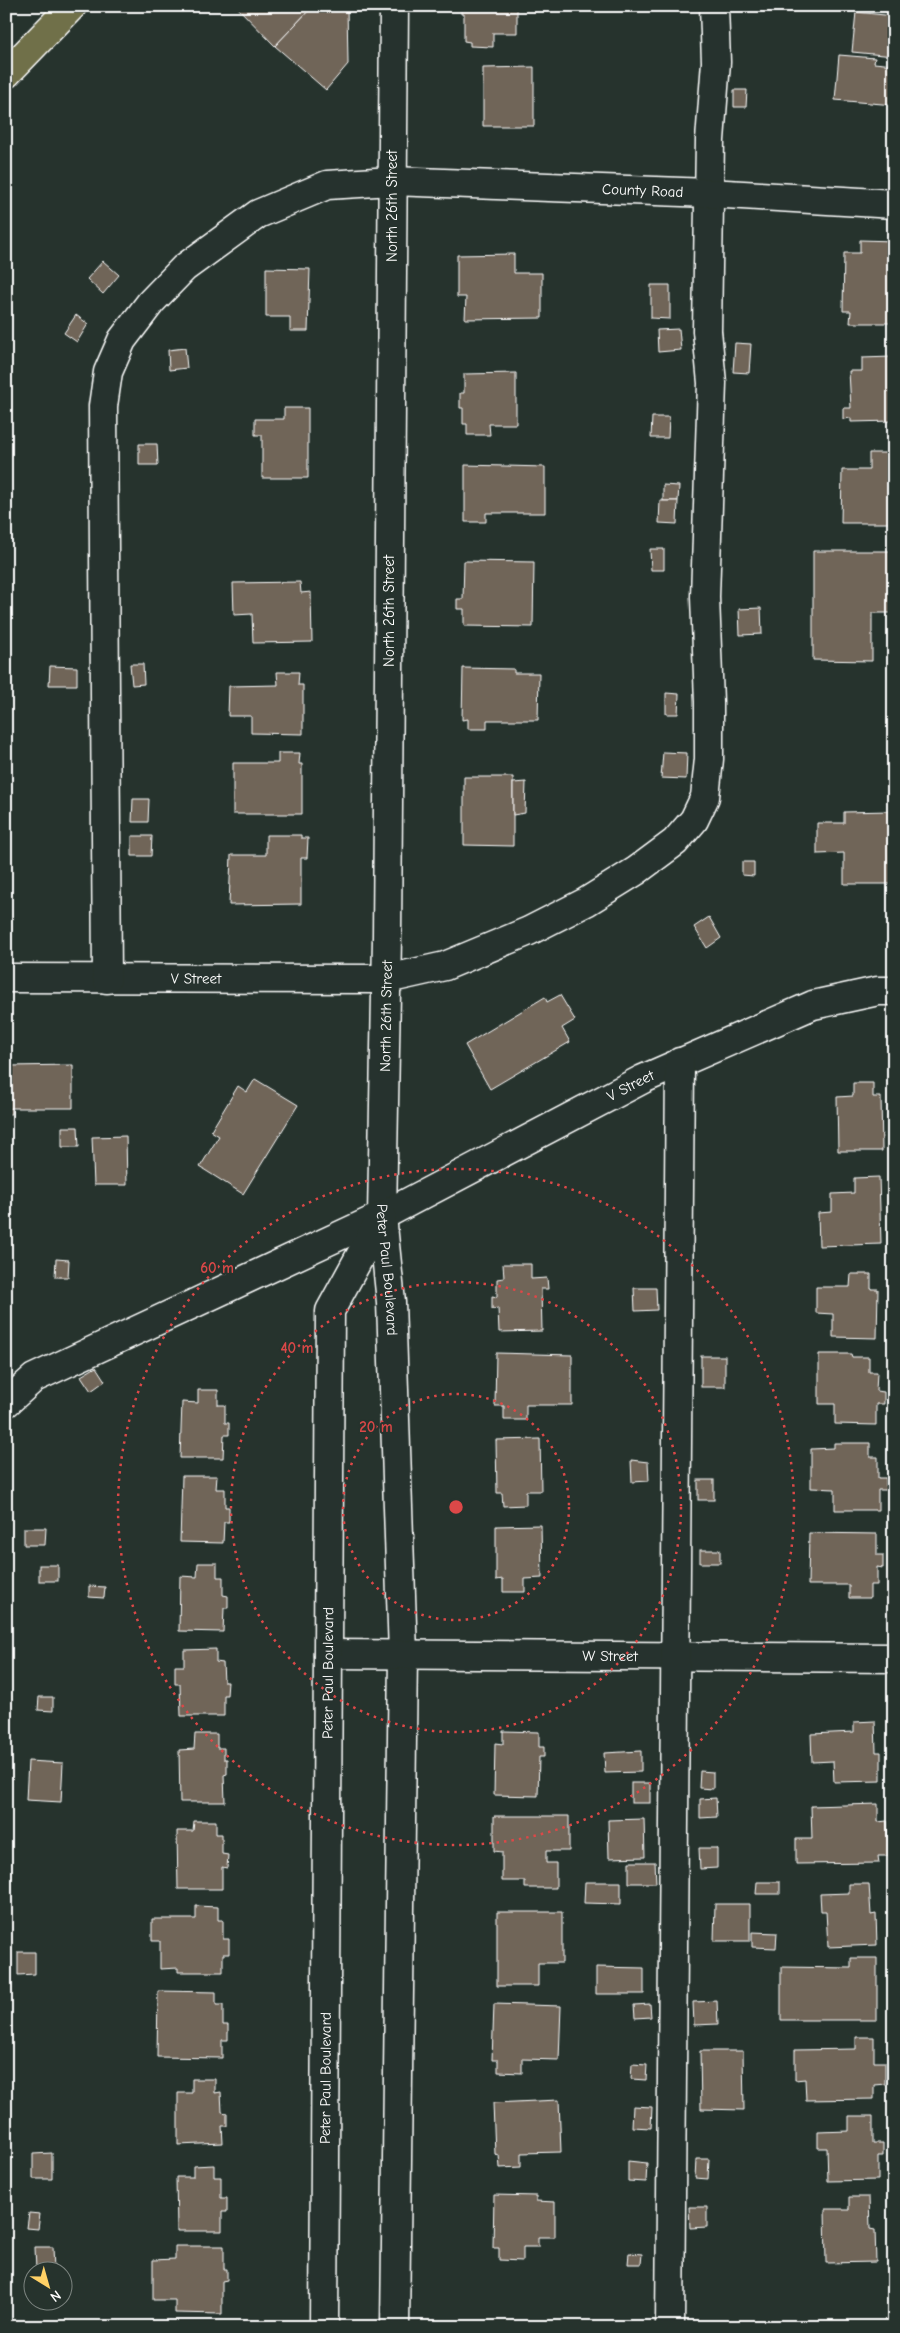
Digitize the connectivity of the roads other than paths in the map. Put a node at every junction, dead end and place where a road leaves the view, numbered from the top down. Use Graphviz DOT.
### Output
graph roads {
  1 [pos="72,6"];
  2 [pos="394,6"];
  3 [pos="714,6"];
  4 [pos="6,74"];
  5 [pos="392,182"];
  6 [pos="709,193"];
  7 [pos="894,204"];
  8 [pos="6,978"];
  9 [pos="107,979"];
  10 [pos="387,979"];
  11 [pos="894,991"];
  12 [pos="680,1062"];
  13 [pos="382,1216"];
  14 [pos="6,1403"];
  15 [pos="328,1654"];
  16 [pos="403,1654"];
  17 [pos="675,1657"];
  18 [pos="894,1658"];
  19 [pos="324,2327"];
  20 [pos="395,2327"];
  21 [pos="670,2327"];
  1 -- 4 [label="main road"];
  2 -- 5 [label="street, North 26th Street"];
  3 -- 6 [label="street, V Street"];
  5 -- 6 [label="street, County Road"];
  5 -- 9 [label="street, County Road"];
  5 -- 10 [label="street, North 26th Street"];
  6 -- 7 [label="street, County Road"];
  6 -- 10 [label="street, V Street"];
  8 -- 9 [label="street, V Street"];
  9 -- 10 [label="street, V Street"];
  10 -- 13 [label="street, North 26th Street"];
  11 -- 12 [label="street, V Street"];
  12 -- 13 [label="street, V Street"];
  12 -- 17 [label="street"];
  13 -- 14 [label="street, V Street"];
  13 -- 15 [label="street, Peter Paul Boulevard"];
  13 -- 16 [label="street, Peter Paul Boulevard"];
  15 -- 16 [label="street, W Street"];
  15 -- 19 [label="street, Peter Paul Boulevard"];
  16 -- 17 [label="street, W Street"];
  16 -- 20 [label="street, Peter Paul Boulevard"];
  17 -- 18 [label="street, W Street"];
  17 -- 21 [label="street"];
}
